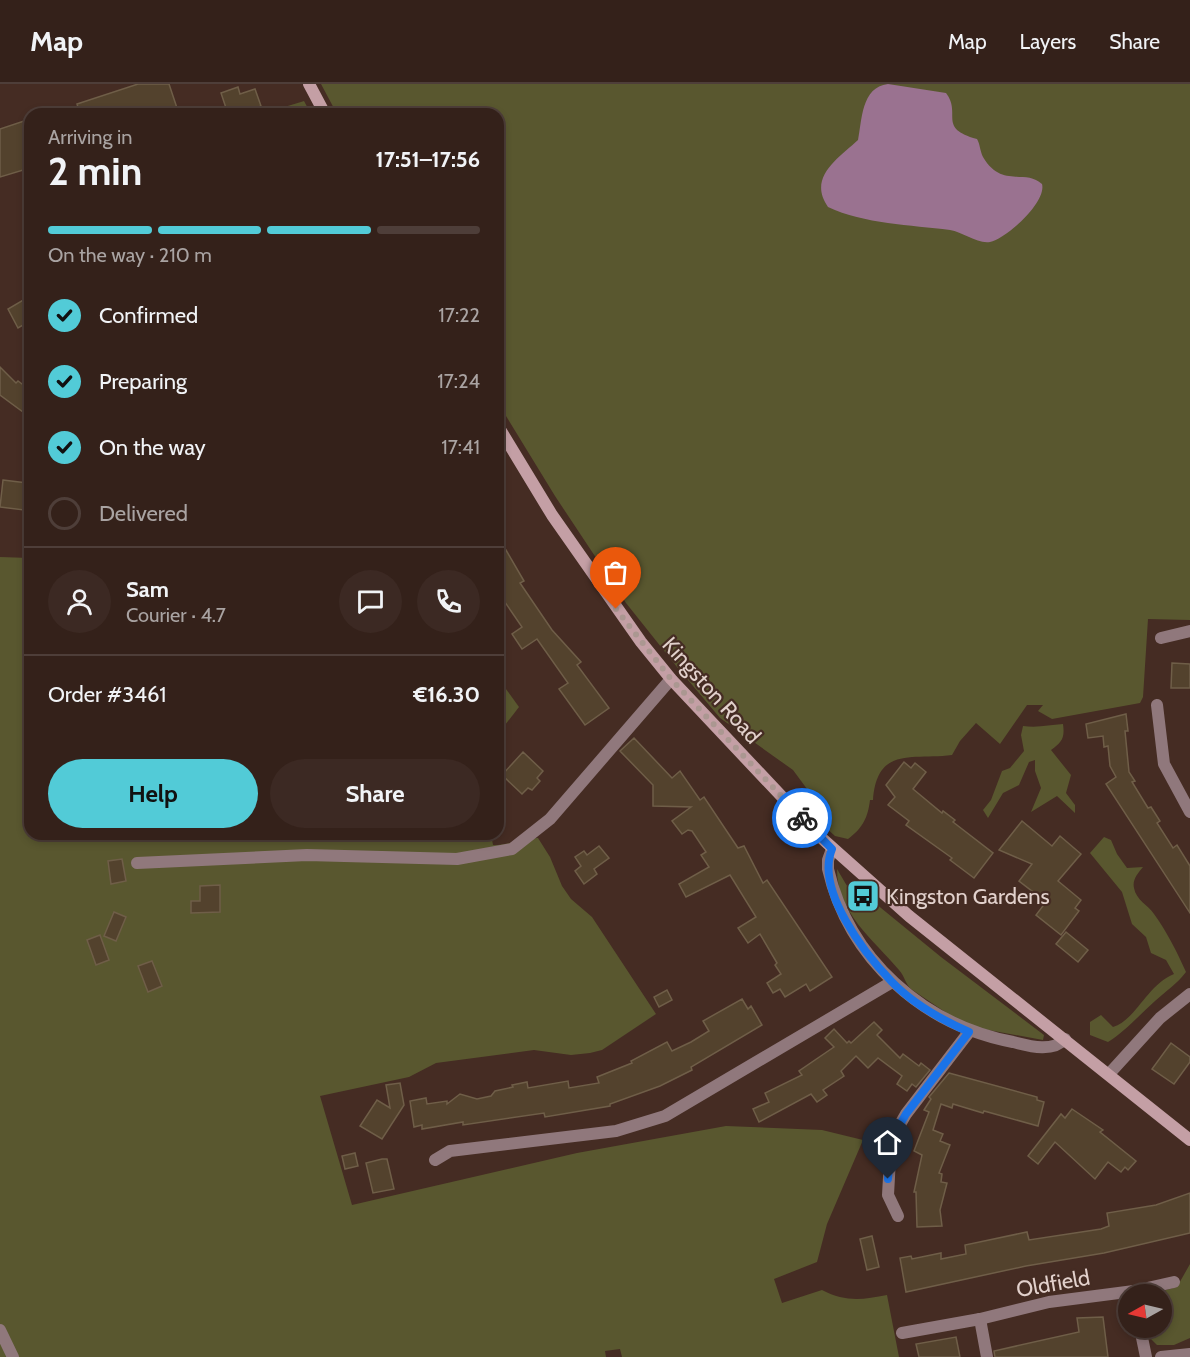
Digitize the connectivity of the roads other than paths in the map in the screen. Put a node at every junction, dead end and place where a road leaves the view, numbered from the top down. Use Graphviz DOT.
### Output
graph roads {
  1 [pos="309,84"];
  2 [pos="322,108"];
  3 [pos="504,436"];
  4 [pos="1190,632"];
  5 [pos="1161,638"];
  6 [pos="671,679"];
  7 [pos="1157,705"];
  8 [pos="1184,795"];
  9 [pos="1190,812"];
  10 [pos="832,849"];
  11 [pos="137,863"];
  12 [pos="892,982"];
  13 [pos="1190,994"];
  14 [pos="969,1032"];
  15 [pos="1065,1039"];
  16 [pos="1109,1074"];
  17 [pos="1190,1140"];
  18 [pos="435,1160"];
  19 [pos="898,1216"];
  20 [pos="1174,1282"];
  21 [pos="1167,1284"];
  22 [pos="1118,1295"];
  23 [pos="980,1319"];
  24 [pos="0,1330"];
  25 [pos="902,1333"];
  26 [pos="1142,1338"];
  27 [pos="1190,1354"];
  28 [pos="13,1357"];
  29 [pos="987,1357"];
  30 [pos="1146,1357"];
  31 [pos="1161,1357"];
  1 -- 2 [label="main road"];
  3 -- 6 [label="main road, Kingston Road"];
  4 -- 5 [label="street"];
  6 -- 10 [label="main road, Kingston Road"];
  6 -- 11 [label="street"];
  7 -- 8 [label="street"];
  8 -- 9 [label="street"];
  10 -- 12 [label="street"];
  10 -- 15 [label="main road, Kingston Road"];
  12 -- 14 [label="street"];
  12 -- 18 [label="street"];
  13 -- 16 [label="street"];
  14 -- 15 [label="street"];
  14 -- 19 [label="street"];
  15 -- 16 [label="main road, Kingston Road"];
  16 -- 17 [label="main road, Kingston Road"];
  20 -- 21 [label="street, Oldfield"];
  22 -- 23 [label="street, Oldfield"];
  23 -- 25 [label="street, Oldfield"];
  23 -- 29 [label="street"];
  24 -- 28 [label="street"];
  26 -- 30 [label="street"];
  27 -- 31 [label="street"];
}
